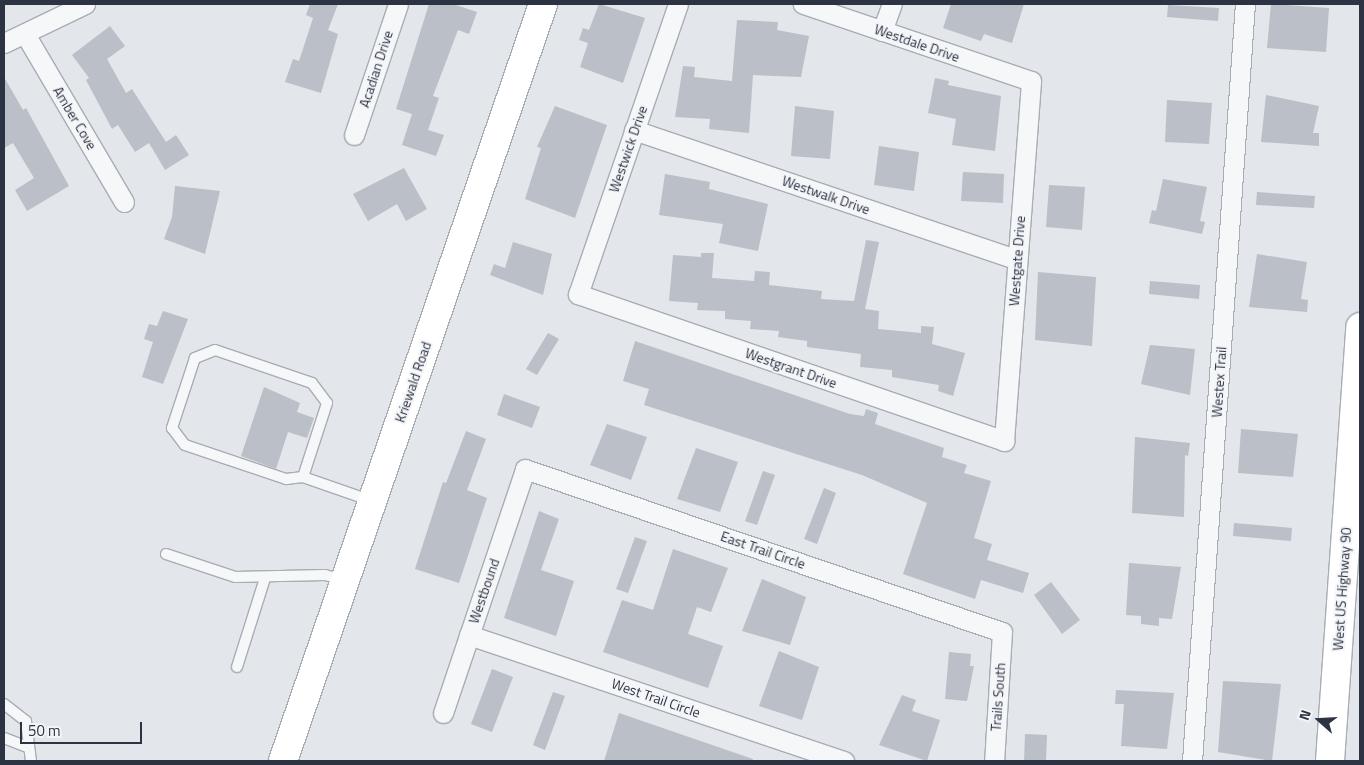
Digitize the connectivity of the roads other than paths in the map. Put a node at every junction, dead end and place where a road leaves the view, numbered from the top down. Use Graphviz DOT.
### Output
graph roads {
  1 [pos="85,4"];
  2 [pos="398,4"];
  3 [pos="543,4"];
  4 [pos="678,4"];
  5 [pos="803,4"];
  6 [pos="892,4"];
  7 [pos="1245,4"];
  8 [pos="882,31"];
  9 [pos="25,34"];
  10 [pos="4,43"];
  11 [pos="1031,81"];
  12 [pos="634,130"];
  13 [pos="354,135"];
  14 [pos="124,202"];
  15 [pos="1017,260"];
  16 [pos="578,294"];
  17 [pos="1360,328"];
  18 [pos="1004,441"];
  19 [pos="525,469"];
  20 [pos="304,477"];
  21 [pos="373,501"];
  22 [pos="166,554"];
  23 [pos="265,578"];
  24 [pos="345,581"];
  25 [pos="1002,632"];
  26 [pos="469,635"];
  27 [pos="237,667"];
  28 [pos="4,704"];
  29 [pos="443,714"];
  30 [pos="4,738"];
  31 [pos="27,747"];
  32 [pos="31,761"];
  33 [pos="284,761"];
  34 [pos="844,761"];
  35 [pos="994,761"];
  36 [pos="1192,761"];
  37 [pos="1330,761"];
  1 -- 9 [label="street"];
  2 -- 13 [label="street, Acadian Drive"];
  3 -- 21 [label="street, Kriewald Road"];
  4 -- 12 [label="street, Westwick Drive"];
  5 -- 8 [label="street, Westdale Drive"];
  6 -- 8 [label="street"];
  7 -- 36 [label="street, Westex Trail"];
  8 -- 11 [label="street, Westdale Drive"];
  9 -- 10 [label="street"];
  9 -- 14 [label="street, Amber Cove"];
  11 -- 15 [label="street, Westgate Drive"];
  12 -- 15 [label="street, Westwalk Drive"];
  12 -- 16 [label="street, Westwick Drive"];
  15 -- 18 [label="street, Westgate Drive"];
  16 -- 18 [label="street, Westgrant Drive"];
  17 -- 37 [label="street, West US Highway 90"];
  19 -- 25 [label="street, East Trail Circle"];
  19 -- 26 [label="street, Westbound"];
  20 -- 20 [label="lane"];
  20 -- 21 [label="lane"];
  21 -- 24 [label="street, Kriewald Road"];
  22 -- 23 [label="lane"];
  23 -- 24 [label="lane"];
  23 -- 27 [label="lane"];
  24 -- 33 [label="street, Kriewald Road"];
  25 -- 35 [label="street, Trails South"];
  26 -- 29 [label="street, Westbound"];
  26 -- 34 [label="street, West Trail Circle"];
  28 -- 31 [label="lane"];
  30 -- 31 [label="lane"];
  31 -- 32 [label="lane"];
}
